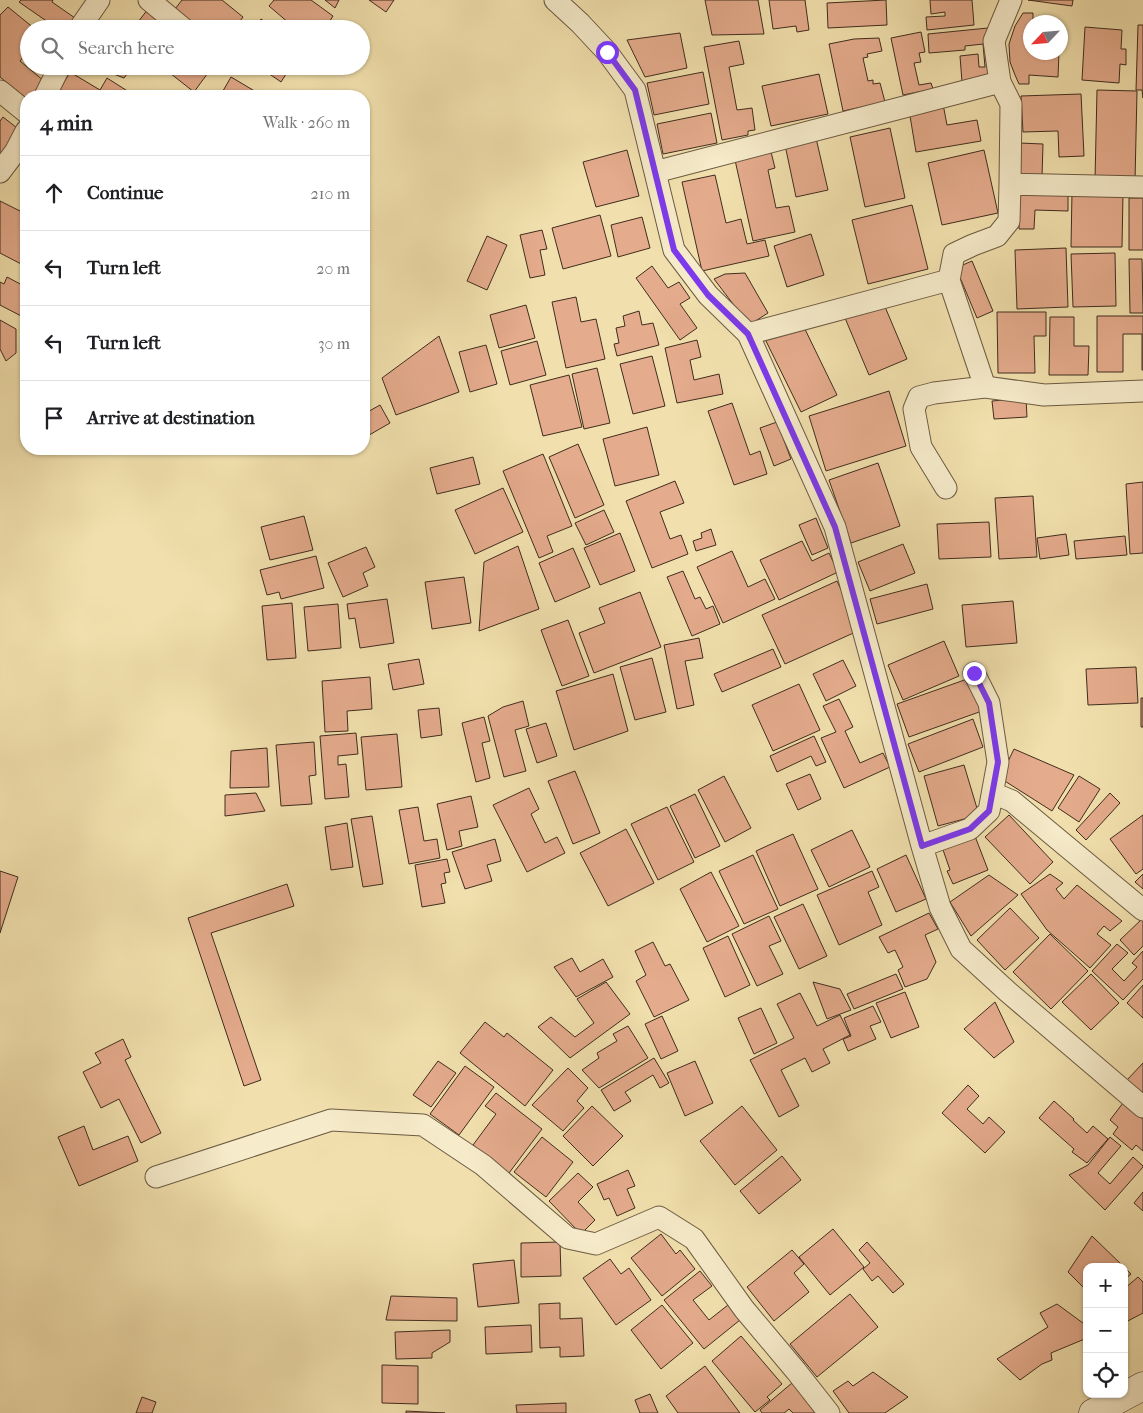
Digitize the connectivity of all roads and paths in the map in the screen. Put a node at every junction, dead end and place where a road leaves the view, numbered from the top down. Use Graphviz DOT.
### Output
graph roads {
  1 [pos="98,0"];
  2 [pos="149,0"];
  3 [pos="555,0"];
  4 [pos="1011,0"];
  5 [pos="85,20"];
  6 [pos="173,20"];
  7 [pos="56,75"];
  8 [pos="1000,82"];
  9 [pos="48,90"];
  10 [pos="0,91"];
  11 [pos="20,107"];
  12 [pos="20,142"];
  13 [pos="0,172"];
  14 [pos="655,172"];
  15 [pos="1010,184"];
  16 [pos="1143,188"];
  17 [pos="949,280"];
  18 [pos="748,334"];
  19 [pos="985,387"];
  20 [pos="1143,391"];
  21 [pos="946,488"];
  22 [pos="974,673"];
  23 [pos="992,793"];
  24 [pos="922,846"];
  25 [pos="1143,910"];
  26 [pos="1143,1106"];
  27 [pos="156,1178"];
  28 [pos="1143,1386"];
  29 [pos="829,1413"];
  30 [pos="1092,1413"];
  1 -- 5 [label="street"];
  2 -- 6 [label="street"];
  3 -- 14 [label="street"];
  4 -- 8 [label="street"];
  7 -- 9 [label="street"];
  8 -- 14 [label="street"];
  8 -- 15 [label="street"];
  10 -- 11 [label="street"];
  12 -- 13 [label="street"];
  14 -- 18 [label="street"];
  15 -- 16 [label="street"];
  15 -- 17 [label="street"];
  17 -- 18 [label="street"];
  17 -- 19 [label="street"];
  18 -- 24 [label="street"];
  19 -- 20 [label="street"];
  19 -- 21 [label="street"];
  22 -- 23 [label="street"];
  23 -- 24 [label="street"];
  23 -- 25 [label="street"];
  24 -- 26 [label="street"];
  27 -- 29 [label="street"];
  28 -- 30 [label="main road"];
}
